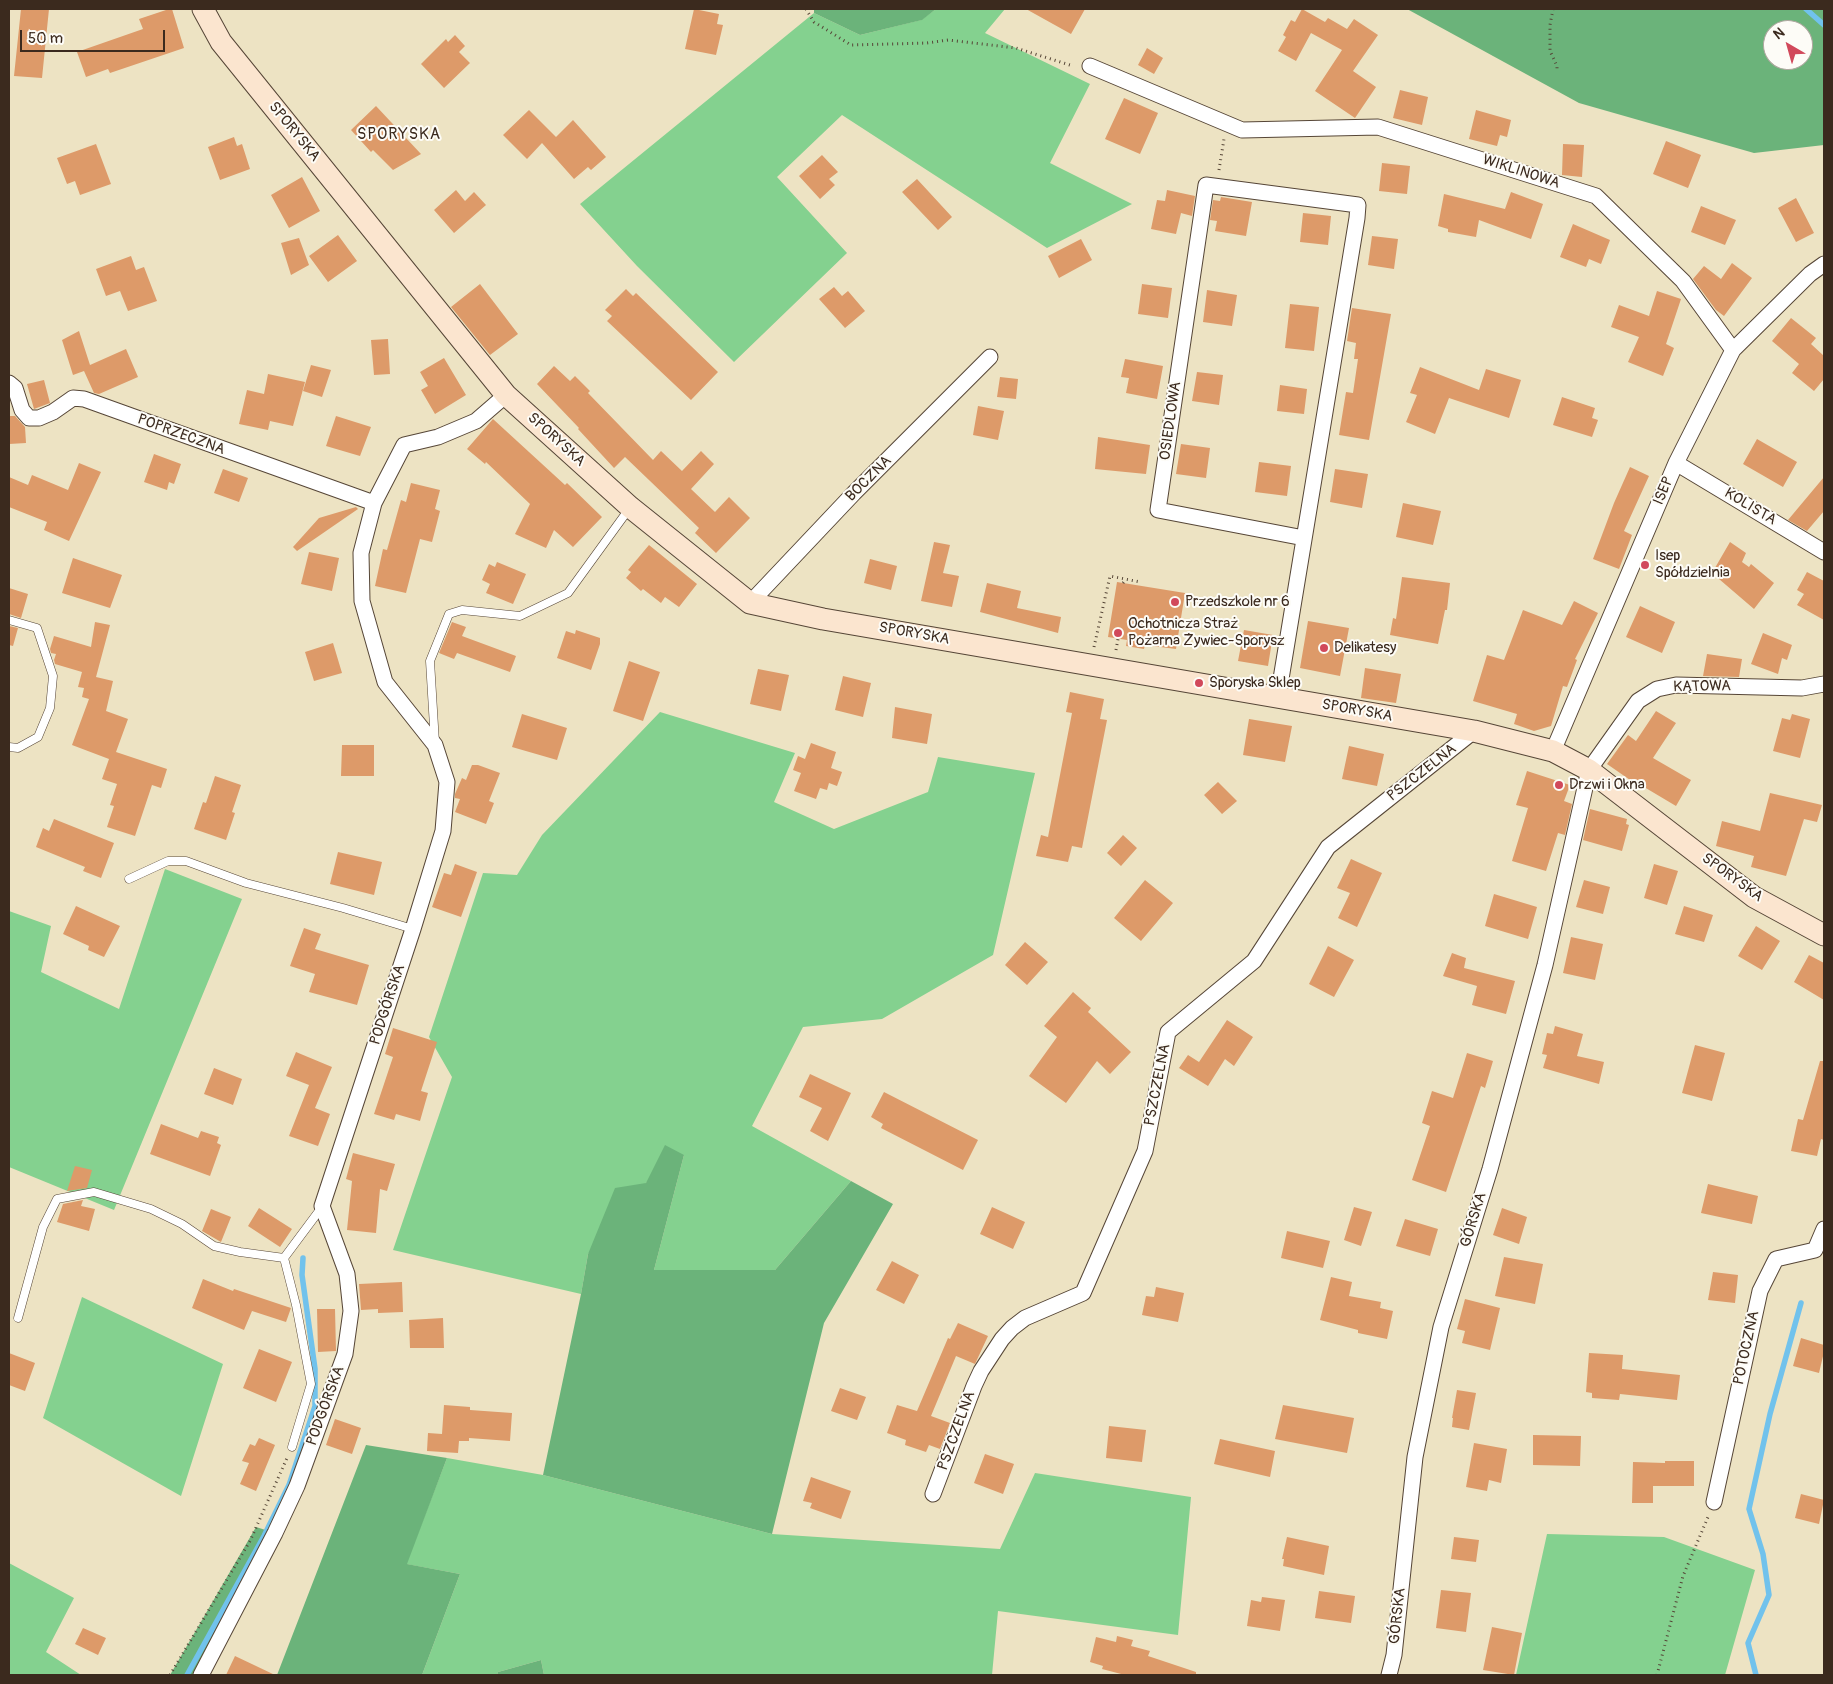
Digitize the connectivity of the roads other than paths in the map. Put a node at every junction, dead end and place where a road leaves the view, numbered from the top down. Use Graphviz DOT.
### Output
graph roads {
  1 [pos="203,9"];
  2 [pos="1090,66"];
  3 [pos="1824,264"];
  4 [pos="1733,350"];
  5 [pos="990,357"];
  6 [pos="9,382"];
  7 [pos="506,395"];
  8 [pos="1676,463"];
  9 [pos="374,503"];
  10 [pos="630,507"];
  11 [pos="1304,538"];
  12 [pos="1824,552"];
  13 [pos="750,603"];
  14 [pos="9,620"];
  15 [pos="1824,684"];
  16 [pos="1278,697"];
  17 [pos="1474,731"];
  18 [pos="436,745"];
  19 [pos="9,747"];
  20 [pos="1553,751"];
  21 [pos="1589,770"];
  22 [pos="129,878"];
  23 [pos="413,929"];
  24 [pos="1824,935"];
  25 [pos="322,1206"];
  26 [pos="1824,1229"];
  27 [pos="284,1258"];
  28 [pos="18,1318"];
  29 [pos="292,1447"];
  30 [pos="933,1494"];
  31 [pos="1714,1502"];
  32 [pos="200,1675"];
  33 [pos="1389,1675"];
  1 -- 7 [label="street, SPORYSKA"];
  2 -- 4 [label="street, WIKLINOWA"];
  3 -- 4 [label="street, ISEP"];
  4 -- 8 [label="street, ISEP"];
  5 -- 13 [label="street, BOCZNA"];
  6 -- 9 [label="street, POPRZECZNA"];
  7 -- 9 [label="street, PODGÓRSKA"];
  7 -- 10 [label="street, SPORYSKA"];
  8 -- 12 [label="street, KOLISTA"];
  8 -- 20 [label="street, ISEP"];
  9 -- 18 [label="street, PODGÓRSKA"];
  10 -- 13 [label="street, SPORYSKA"];
  10 -- 18 [label="lane"];
  11 -- 11 [label="street, OSIEDLOWA"];
  11 -- 16 [label="street"];
  13 -- 16 [label="street, SPORYSKA"];
  14 -- 19 [label="lane"];
  15 -- 21 [label="street, KĄTOWA"];
  16 -- 17 [label="street, SPORYSKA"];
  17 -- 20 [label="street, SPORYSKA"];
  17 -- 30 [label="street, PSZCZELNA"];
  18 -- 23 [label="street, PODGÓRSKA"];
  20 -- 21 [label="street, SPORYSKA"];
  21 -- 24 [label="street, SPORYSKA"];
  21 -- 33 [label="street, GÓRSKA"];
  22 -- 23 [label="lane"];
  23 -- 25 [label="street, PODGÓRSKA"];
  25 -- 27 [label="lane"];
  25 -- 32 [label="street, PODGÓRSKA"];
  26 -- 31 [label="street, POTOCZNA"];
  27 -- 28 [label="lane"];
  27 -- 29 [label="lane"];
}
